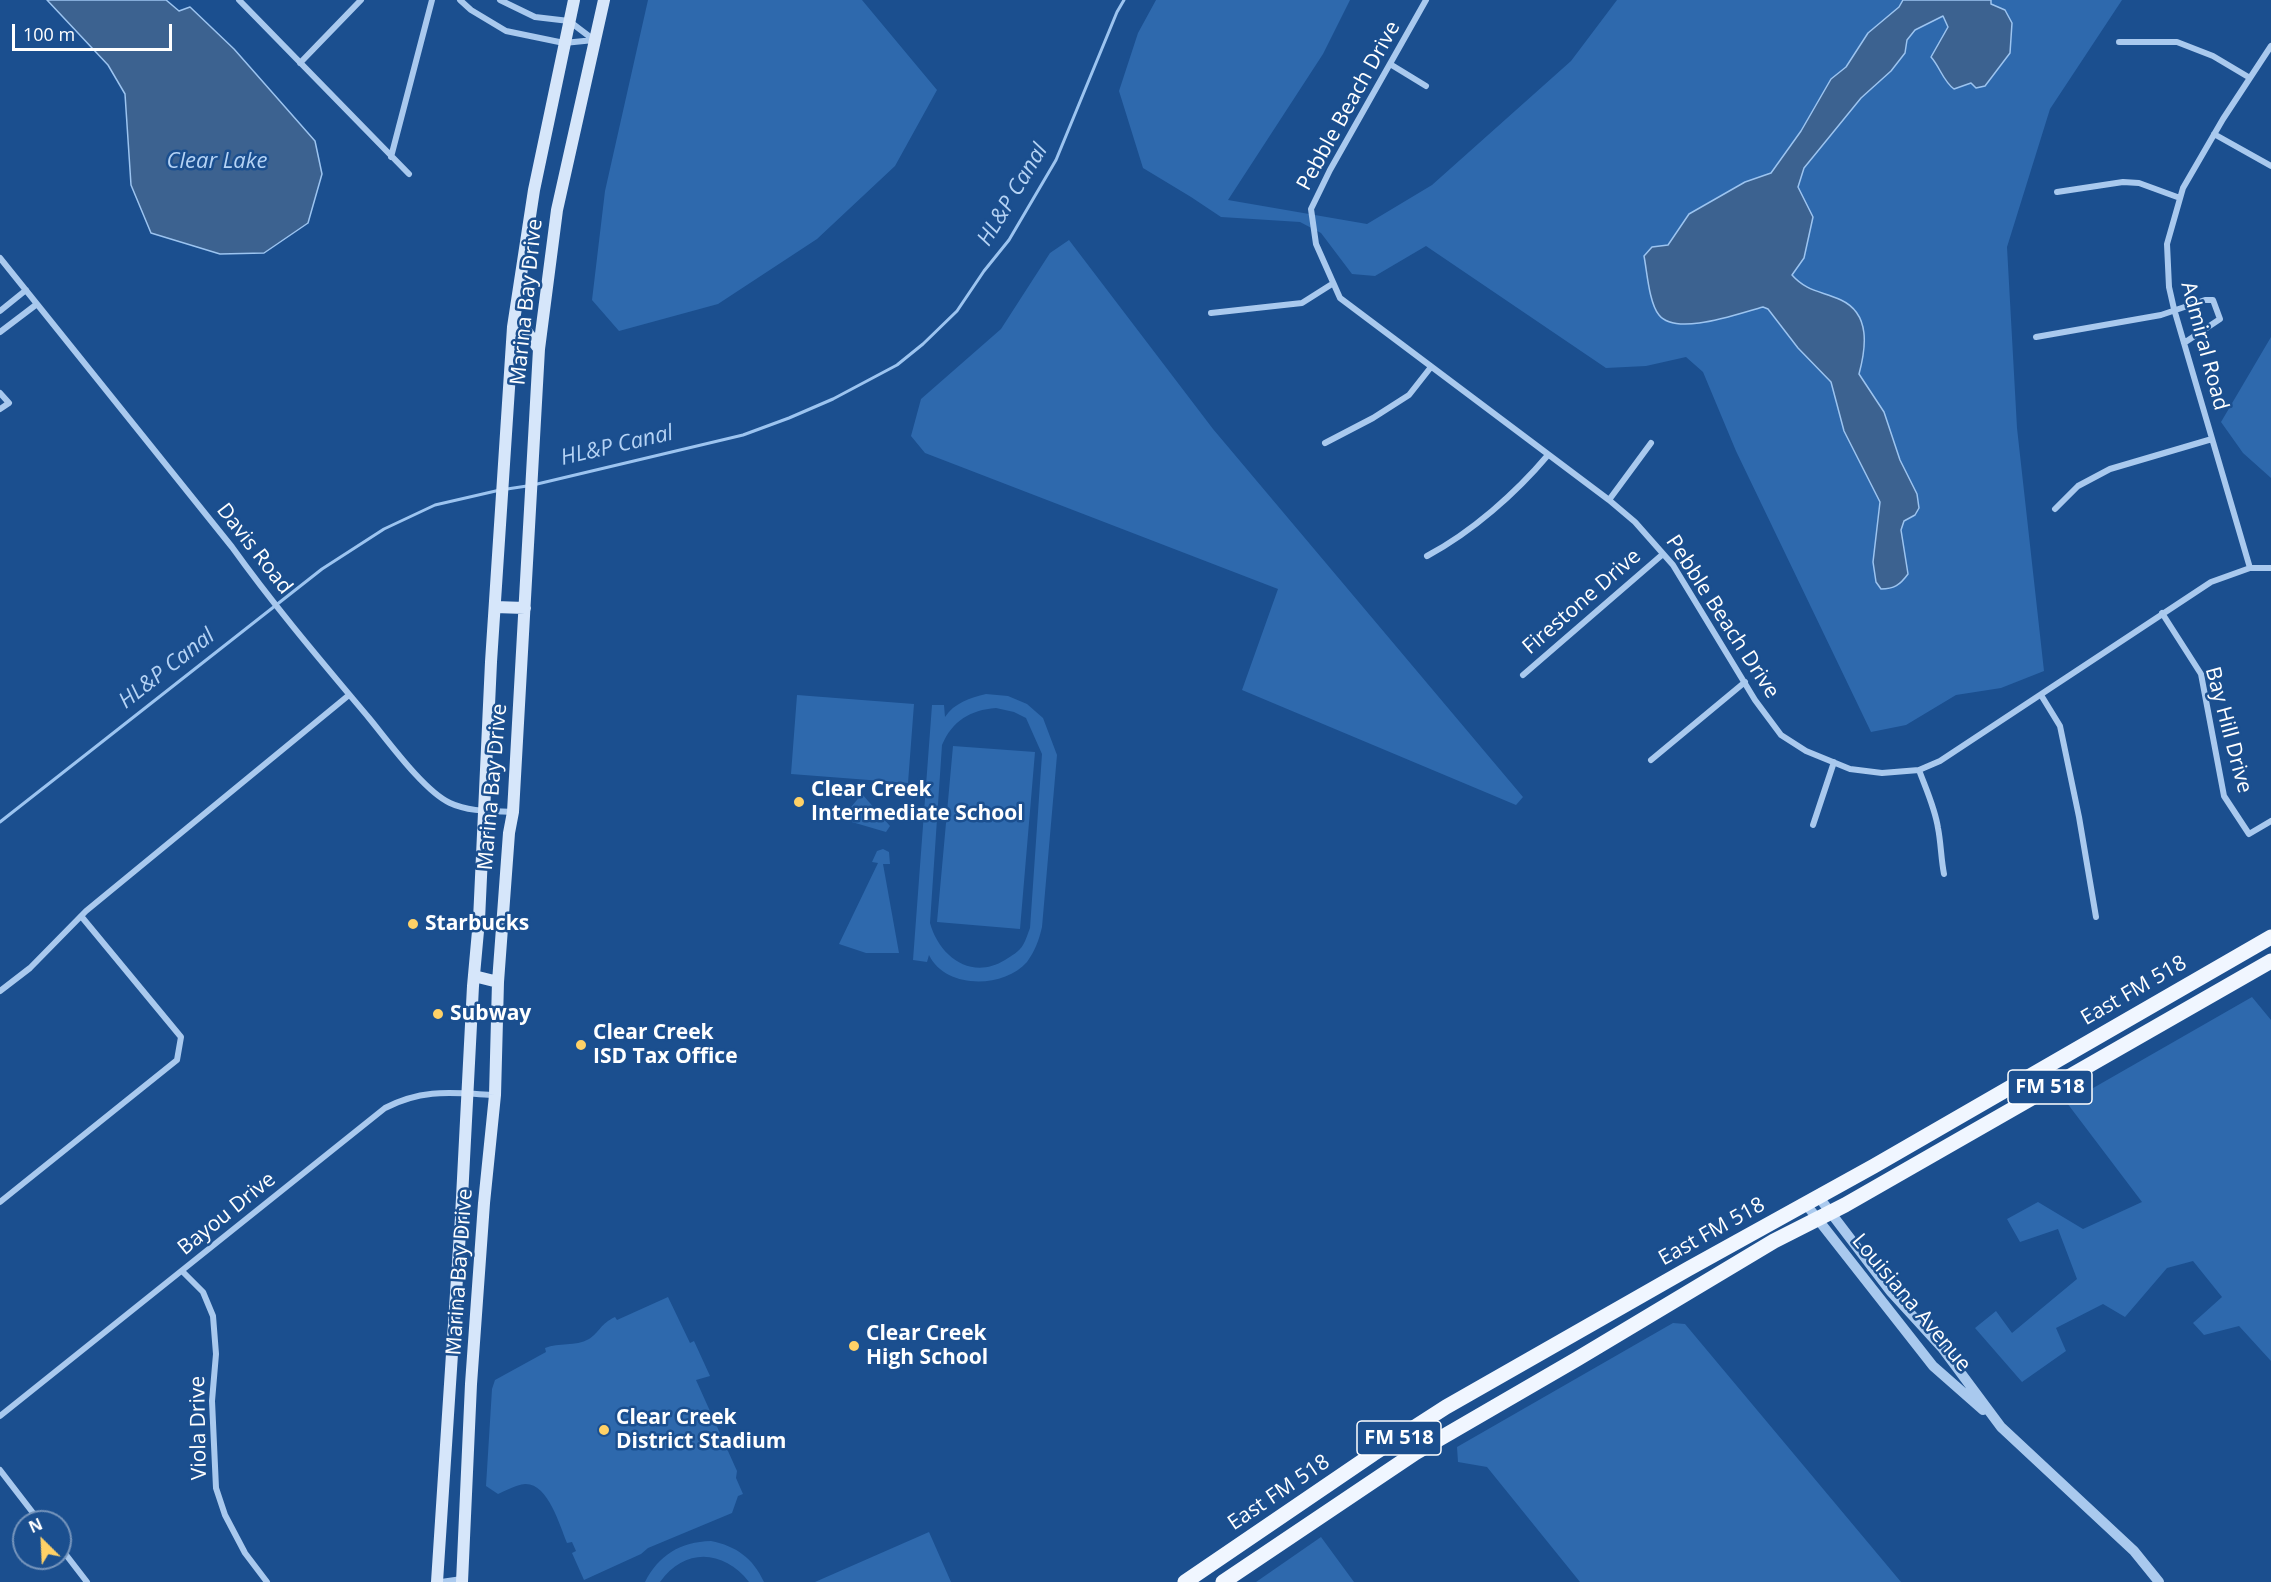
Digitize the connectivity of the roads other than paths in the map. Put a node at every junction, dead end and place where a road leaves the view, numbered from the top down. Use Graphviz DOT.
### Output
graph roads {
  1 [pos="239,0"];
  2 [pos="361,0"];
  3 [pos="432,0"];
  4 [pos="460,0"];
  5 [pos="500,0"];
  6 [pos="574,0"];
  7 [pos="604,0"];
  8 [pos="1426,0"];
  9 [pos="569,21"];
  10 [pos="594,40"];
  11 [pos="2119,42"];
  12 [pos="564,43"];
  13 [pos="2271,46"];
  14 [pos="300,63"];
  15 [pos="1390,64"];
  16 [pos="2250,78"];
  17 [pos="1426,86"];
  18 [pos="2214,134"];
  19 [pos="391,157"];
  20 [pos="2271,166"];
  21 [pos="409,174"];
  22 [pos="2056,192"];
  23 [pos="2180,198"];
  24 [pos="0,258"];
  25 [pos="1332,284"];
  26 [pos="26,290"];
  27 [pos="37,304"];
  28 [pos="2174,309"];
  29 [pos="0,311"];
  30 [pos="1211,313"];
  31 [pos="513,327"];
  32 [pos="0,332"];
  33 [pos="2036,337"];
  34 [pos="2184,343"];
  35 [pos="539,349"];
  36 [pos="1431,367"];
  37 [pos="0,393"];
  38 [pos="0,409"];
  39 [pos="2212,439"];
  40 [pos="1325,443"];
  41 [pos="1651,443"];
  42 [pos="1548,454"];
  43 [pos="1609,500"];
  44 [pos="2055,509"];
  45 [pos="1664,554"];
  46 [pos="1427,556"];
  47 [pos="2250,568"];
  48 [pos="2271,568"];
  49 [pos="495,607"];
  50 [pos="525,608"];
  51 [pos="2162,613"];
  52 [pos="1523,675"];
  53 [pos="1745,682"];
  54 [pos="350,695"];
  55 [pos="2042,695"];
  56 [pos="1651,760"];
  57 [pos="1833,762"];
  58 [pos="1919,770"];
  59 [pos="485,811"];
  60 [pos="513,812"];
  61 [pos="2271,821"];
  62 [pos="1813,825"];
  63 [pos="1944,874"];
  64 [pos="81,916"];
  65 [pos="2096,917"];
  66 [pos="479,920"];
  67 [pos="502,921"];
  68 [pos="2271,937"];
  69 [pos="2271,961"];
  70 [pos="474,976"];
  71 [pos="498,982"];
  72 [pos="0,991"];
  73 [pos="468,1094"];
  74 [pos="495,1095"];
  75 [pos="1995,1096"];
  76 [pos="2004,1113"];
  77 [pos="1811,1200"];
  78 [pos="0,1202"];
  79 [pos="1824,1216"];
  80 [pos="461,1217"];
  81 [pos="484,1218"];
  82 [pos="182,1271"];
  83 [pos="1622,1306"];
  84 [pos="1633,1326"];
  85 [pos="449,1381"];
  86 [pos="471,1384"];
  87 [pos="1446,1407"];
  88 [pos="0,1416"];
  89 [pos="1995,1419"];
  90 [pos="1458,1427"];
  91 [pos="0,1470"];
  92 [pos="31,1510"];
  93 [pos="1273,1522"];
  94 [pos="1284,1541"];
  95 [pos="72,1563"];
  96 [pos="462,1581"];
  97 [pos="87,1582"];
  98 [pos="267,1582"];
  99 [pos="439,1582"];
  100 [pos="1185,1582"];
  101 [pos="1223,1582"];
  102 [pos="2159,1582"];
  1 -- 14 [label="street"];
  2 -- 14 [label="street"];
  3 -- 19 [label="street"];
  4 -- 12 [label="street"];
  5 -- 9 [label="street"];
  6 -- 9 [label="main road, Marina Bay Drive"];
  7 -- 10 [label="main road, Marina Bay Drive"];
  8 -- 15 [label="street, Pebble Beach Drive"];
  9 -- 10 [label="street"];
  9 -- 12 [label="main road, Marina Bay Drive"];
  10 -- 12 [label="street"];
  10 -- 35 [label="main road, Marina Bay Drive"];
  11 -- 16 [label="street"];
  12 -- 31 [label="main road, Marina Bay Drive"];
  13 -- 16 [label="street, Admiral Road"];
  14 -- 19 [label="street"];
  15 -- 17 [label="street"];
  15 -- 25 [label="street, Pebble Beach Drive"];
  16 -- 18 [label="street, Admiral Road"];
  18 -- 20 [label="street"];
  18 -- 23 [label="street, Admiral Road"];
  19 -- 21 [label="street"];
  22 -- 23 [label="street"];
  23 -- 28 [label="street, Admiral Road"];
  24 -- 26 [label="street, Davis Road"];
  25 -- 30 [label="street"];
  25 -- 36 [label="street, Pebble Beach Drive"];
  26 -- 27 [label="street, Davis Road"];
  26 -- 29 [label="street"];
  27 -- 32 [label="street"];
  27 -- 54 [label="street, Davis Road"];
  28 -- 33 [label="street"];
  28 -- 34 [label="street, Admiral Road"];
  28 -- 34 [label="street"];
  31 -- 35 [label="main road"];
  31 -- 49 [label="main road, Marina Bay Drive"];
  34 -- 39 [label="street, Admiral Road"];
  35 -- 50 [label="main road, Marina Bay Drive"];
  36 -- 40 [label="street"];
  36 -- 42 [label="street, Pebble Beach Drive"];
  37 -- 38 [label="street"];
  39 -- 44 [label="street"];
  39 -- 47 [label="street, Admiral Road"];
  41 -- 43 [label="street"];
  42 -- 43 [label="street, Pebble Beach Drive"];
  42 -- 46 [label="street"];
  43 -- 45 [label="street, Pebble Beach Drive"];
  45 -- 52 [label="street, Firestone Drive"];
  45 -- 53 [label="street, Pebble Beach Drive"];
  47 -- 48 [label="street, Pebble Beach Drive"];
  47 -- 51 [label="street, Pebble Beach Drive"];
  49 -- 50 [label="main road"];
  49 -- 59 [label="main road, Marina Bay Drive"];
  50 -- 60 [label="main road, Marina Bay Drive"];
  51 -- 55 [label="street, Pebble Beach Drive"];
  51 -- 61 [label="street, Bay Hill Drive"];
  53 -- 56 [label="street"];
  53 -- 57 [label="street, Pebble Beach Drive"];
  54 -- 59 [label="street, Davis Road"];
  54 -- 64 [label="street"];
  55 -- 58 [label="street, Pebble Beach Drive"];
  55 -- 65 [label="street"];
  57 -- 58 [label="street, Pebble Beach Drive"];
  57 -- 62 [label="street"];
  58 -- 63 [label="street"];
  59 -- 60 [label="street, Davis Road"];
  59 -- 66 [label="main road, Marina Bay Drive"];
  60 -- 67 [label="main road, Marina Bay Drive"];
  64 -- 72 [label="street"];
  64 -- 78 [label="street"];
  66 -- 67 [label="main road"];
  66 -- 70 [label="main road, Marina Bay Drive"];
  67 -- 71 [label="main road, Marina Bay Drive"];
  68 -- 75 [label="main road, East FM 518 / FM 518"];
  69 -- 76 [label="main road, East FM 518 / FM 518"];
  70 -- 71 [label="main road"];
  70 -- 73 [label="main road, Marina Bay Drive"];
  71 -- 74 [label="main road, Marina Bay Drive"];
  73 -- 74 [label="street, Bayou Drive"];
  73 -- 80 [label="main road, Marina Bay Drive"];
  73 -- 82 [label="street, Bayou Drive"];
  74 -- 81 [label="main road, Marina Bay Drive"];
  75 -- 76 [label="main road"];
  75 -- 77 [label="main road, East FM 518 / FM 518"];
  76 -- 79 [label="main road, East FM 518 / FM 518"];
  77 -- 79 [label="street, Louisiana Avenue"];
  77 -- 83 [label="main road, East FM 518 / FM 518"];
  79 -- 84 [label="main road, East FM 518 / FM 518"];
  79 -- 89 [label="street, Louisiana Avenue"];
  79 -- 89 [label="street, Louisiana Avenue"];
  80 -- 81 [label="main road"];
  80 -- 85 [label="main road, Marina Bay Drive"];
  81 -- 86 [label="main road, Marina Bay Drive"];
  82 -- 88 [label="street, Bayou Drive"];
  82 -- 98 [label="street, Viola Drive"];
  83 -- 84 [label="main road"];
  83 -- 87 [label="main road, East FM 518 / FM 518"];
  84 -- 90 [label="main road, East FM 518 / FM 518"];
  85 -- 86 [label="main road"];
  85 -- 99 [label="main road, Marina Bay Drive"];
  86 -- 96 [label="main road, Marina Bay Drive"];
  87 -- 90 [label="main road"];
  87 -- 93 [label="main road, East FM 518 / FM 518"];
  89 -- 102 [label="street, Louisiana Avenue"];
  90 -- 94 [label="main road, East FM 518 / FM 518"];
  91 -- 92 [label="street"];
  93 -- 94 [label="main road"];
  93 -- 100 [label="main road, East FM 518 / FM 518"];
  94 -- 101 [label="main road, East FM 518 / FM 518"];
  95 -- 97 [label="street"];
  96 -- 99 [label="street"];
}
